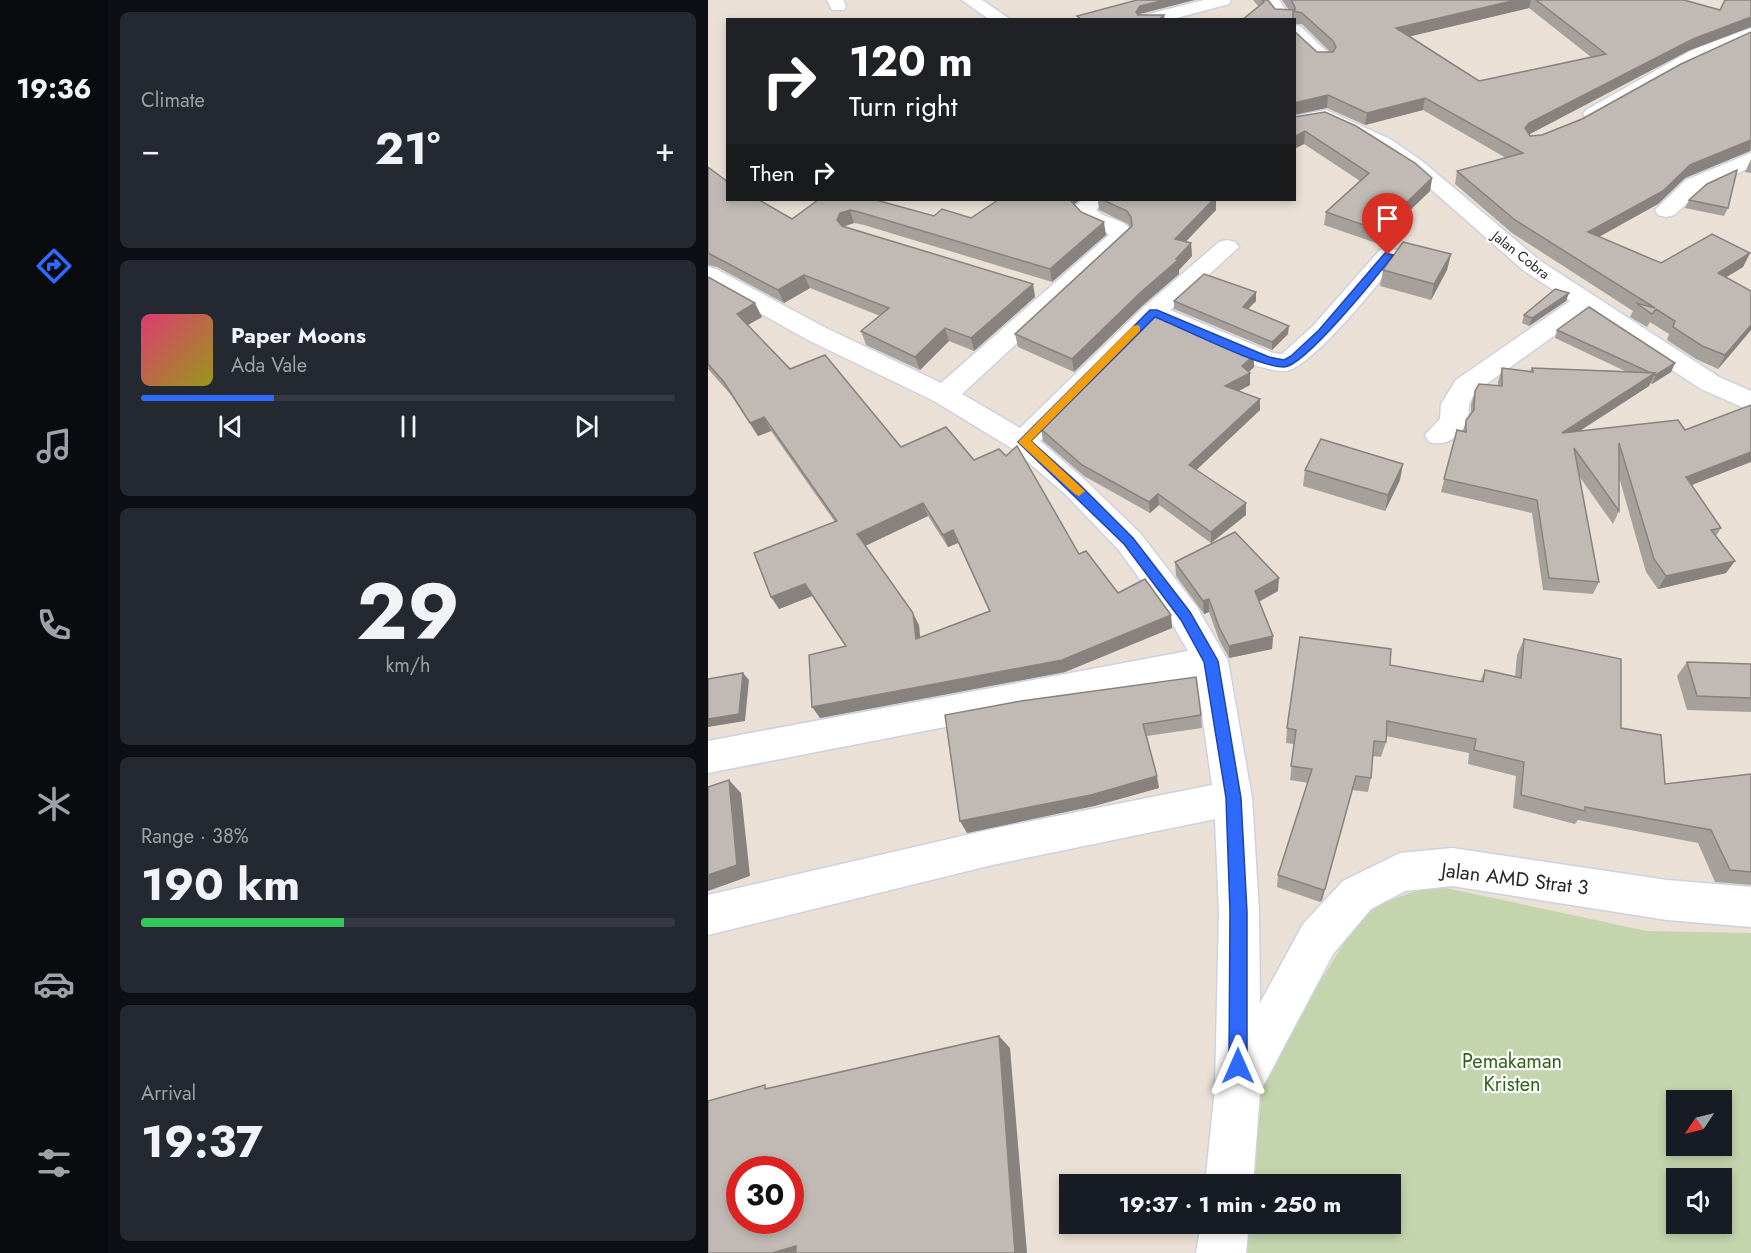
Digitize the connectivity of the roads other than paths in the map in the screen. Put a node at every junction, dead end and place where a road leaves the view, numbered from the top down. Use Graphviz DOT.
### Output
graph roads {
  1 [pos="970,0"];
  2 [pos="1223,0"];
  3 [pos="1270,0"];
  4 [pos="1000,18"];
  5 [pos="1155,18"];
  6 [pos="1284,18"];
  7 [pos="1296,32"];
  8 [pos="1751,33"];
  9 [pos="1324,59"];
  10 [pos="1580,120"];
  11 [pos="1296,122"];
  12 [pos="1751,159"];
  13 [pos="1094,201"];
  14 [pos="1666,210"];
  15 [pos="1227,247"];
  16 [pos="1388,255"];
  17 [pos="708,274"];
  18 [pos="1585,302"];
  19 [pos="1153,312"];
  20 [pos="944,395"];
  21 [pos="1751,402"];
  22 [pos="1439,435"];
  23 [pos="1023,442"];
  24 [pos="1211,661"];
  25 [pos="708,757"];
  26 [pos="1233,798"];
  27 [pos="1751,907"];
  28 [pos="708,915"];
  29 [pos="1238,1088"];
  30 [pos="1230,1174"];
  31 [pos="1224,1234"];
  32 [pos="1221,1253"];
  1 -- 4 [label="street"];
  2 -- 5 [label="street"];
  3 -- 6 [label="street"];
  7 -- 9 [label="street"];
  8 -- 10 [label="street"];
  11 -- 18 [label="street, Jalan Cobra"];
  12 -- 14 [label="street"];
  13 -- 20 [label="street"];
  15 -- 19 [label="street"];
  16 -- 19 [label="street"];
  17 -- 20 [label="street"];
  18 -- 21 [label="street, Jalan Cobra"];
  18 -- 22 [label="street"];
  19 -- 23 [label="street"];
  20 -- 23 [label="street"];
  23 -- 24 [label="street"];
  24 -- 25 [label="street"];
  24 -- 26 [label="street"];
  26 -- 28 [label="street"];
  26 -- 29 [label="street"];
  27 -- 29 [label="street, Jalan AMD Strat 3"];
  29 -- 30 [label="street, Jalan AMD Strat 3"];
  31 -- 32 [label="street"];
}
